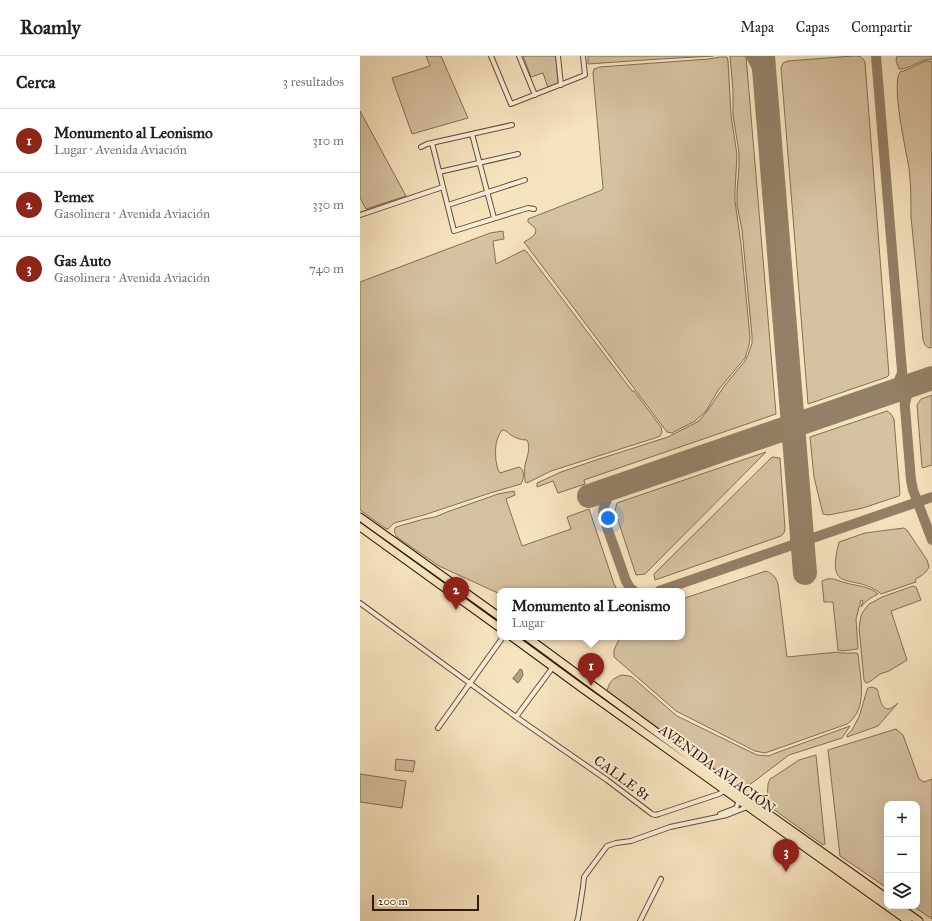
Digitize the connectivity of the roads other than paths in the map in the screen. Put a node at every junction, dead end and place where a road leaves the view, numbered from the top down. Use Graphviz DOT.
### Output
graph roads {
  1 [pos="490,56"];
  2 [pos="519,56"];
  3 [pos="558,56"];
  4 [pos="583,56"];
  5 [pos="561,85"];
  6 [pos="535,95"];
  7 [pos="512,125"];
  8 [pos="472,134"];
  9 [pos="432,143"];
  10 [pos="421,146"];
  11 [pos="518,154"];
  12 [pos="480,163"];
  13 [pos="439,172"];
  14 [pos="525,180"];
  15 [pos="443,188"];
  16 [pos="488,192"];
  17 [pos="448,205"];
  18 [pos="534,208"];
  19 [pos="360,215"];
  20 [pos="494,218"];
  21 [pos="360,517"];
  22 [pos="360,527"];
  23 [pos="360,603"];
  24 [pos="497,615"];
  25 [pos="497,626"];
  26 [pos="501,640"];
  27 [pos="516,640"];
  28 [pos="531,640"];
  29 [pos="553,667"];
  30 [pos="471,683"];
  31 [pos="516,717"];
  32 [pos="438,728"];
  33 [pos="724,791"];
  34 [pos="741,798"];
  35 [pos="750,805"];
  36 [pos="716,816"];
  37 [pos="661,879"];
  38 [pos="884,896"];
  39 [pos="902,909"];
  40 [pos="577,921"];
  41 [pos="640,921"];
  42 [pos="908,921"];
  43 [pos="919,921"];
  1 -- 6 [label="street"];
  2 -- 6 [label="street"];
  3 -- 5 [label="street"];
  4 -- 5 [label="street"];
  5 -- 6 [label="street"];
  7 -- 8 [label="street"];
  8 -- 9 [label="street"];
  8 -- 12 [label="street"];
  9 -- 10 [label="street"];
  9 -- 13 [label="street"];
  11 -- 12 [label="street"];
  12 -- 13 [label="street"];
  12 -- 16 [label="street"];
  13 -- 15 [label="street"];
  14 -- 16 [label="street"];
  15 -- 17 [label="street"];
  15 -- 19 [label="street"];
  16 -- 17 [label="street"];
  16 -- 20 [label="street"];
  17 -- 20 [label="street"];
  18 -- 20 [label="street"];
  21 -- 24 [label="main road"];
  22 -- 25 [label="main road"];
  23 -- 30 [label="street, CALLE 81"];
  26 -- 30 [label="street"];
  27 -- 29 [label="main road, AVENIDA AVIACIÓN"];
  28 -- 34 [label="main road, AVENIDA AVIACIÓN"];
  29 -- 31 [label="street"];
  29 -- 33 [label="main road, AVENIDA AVIACIÓN"];
  30 -- 31 [label="street, CALLE 81"];
  30 -- 32 [label="street"];
  31 -- 33 [label="street, CALLE 81"];
  33 -- 34 [label="main road, AVENIDA AVIACIÓN"];
  34 -- 35 [label="main road, AVENIDA AVIACIÓN"];
  34 -- 36 [label="street"];
  35 -- 36 [label="street"];
  35 -- 38 [label="main road, AVENIDA AVIACIÓN"];
  35 -- 42 [label="main road, AVENIDA AVIACIÓN"];
  36 -- 40 [label="street"];
  37 -- 41 [label="street"];
  39 -- 43 [label="main road"];
}
